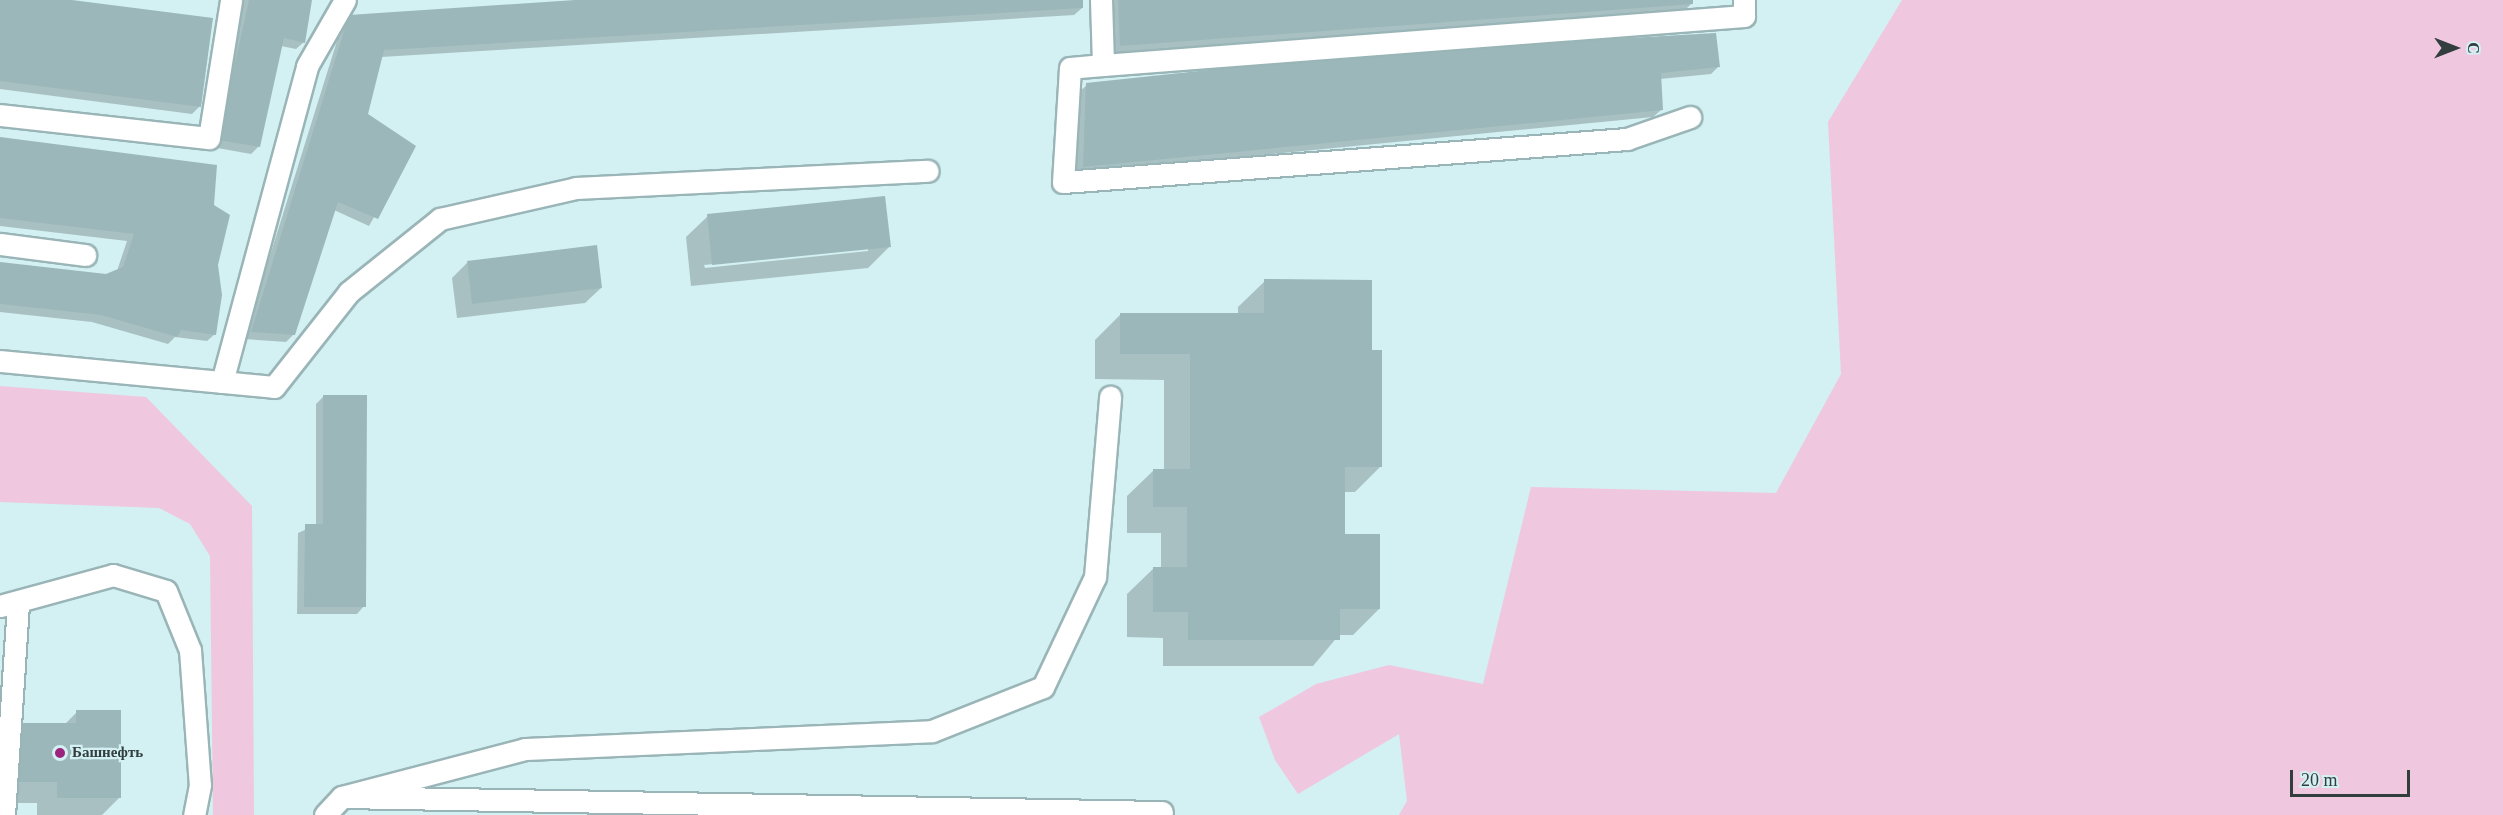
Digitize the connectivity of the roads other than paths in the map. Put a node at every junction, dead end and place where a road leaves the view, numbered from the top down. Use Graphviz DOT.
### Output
graph roads {
  1 [pos="231,0"];
  2 [pos="345,0"];
  3 [pos="1101,0"];
  4 [pos="1744,0"];
  5 [pos="1103,65"];
  6 [pos="0,115"];
  7 [pos="1690,117"];
  8 [pos="928,171"];
  9 [pos="0,244"];
  10 [pos="85,255"];
  11 [pos="0,362"];
  12 [pos="222,382"];
  13 [pos="1110,397"];
  14 [pos="9,604"];
  15 [pos="342,797"];
  16 [pos="1162,812"];
  17 [pos="4,815"];
  18 [pos="194,815"];
  19 [pos="325,815"];
  1 -- 6 [label="lane"];
  2 -- 12 [label="lane"];
  3 -- 5 [label="lane"];
  4 -- 5 [label="lane"];
  5 -- 7 [label="lane"];
  8 -- 12 [label="lane"];
  9 -- 10 [label="lane"];
  11 -- 12 [label="lane"];
  13 -- 15 [label="lane"];
  14 -- 17 [label="lane"];
  14 -- 18 [label="lane"];
  15 -- 16 [label="lane"];
  15 -- 19 [label="lane"];
}
